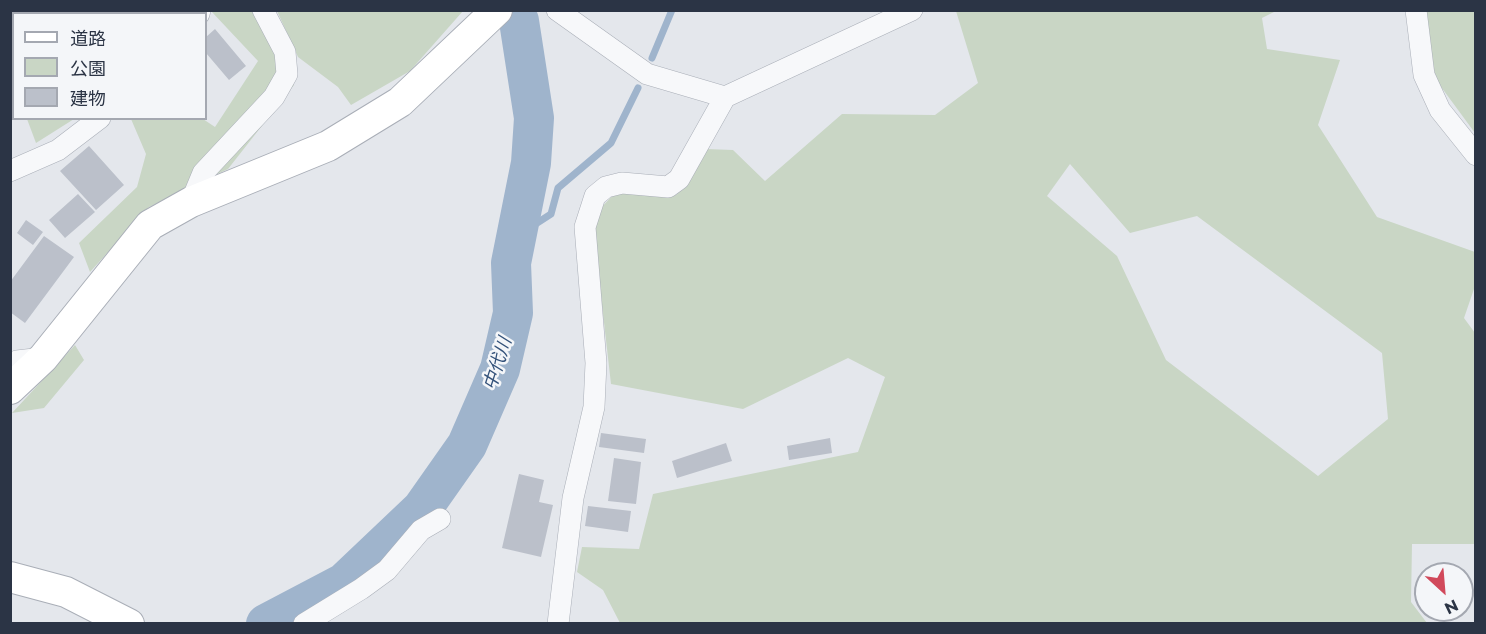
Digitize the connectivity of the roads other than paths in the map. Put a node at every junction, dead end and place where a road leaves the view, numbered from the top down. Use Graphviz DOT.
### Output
graph roads {
  1 [pos="263,10"];
  2 [pos="496,10"];
  3 [pos="558,10"];
  4 [pos="912,10"];
  5 [pos="1416,10"];
  6 [pos="725,97"];
  7 [pos="97,120"];
  8 [pos="1476,155"];
  9 [pos="10,171"];
  10 [pos="190,202"];
  11 [pos="43,358"];
  12 [pos="10,364"];
  13 [pos="10,389"];
  14 [pos="440,519"];
  15 [pos="10,577"];
  16 [pos="129,624"];
  17 [pos="304,624"];
  18 [pos="558,624"];
  1 -- 10 [label="street"];
  2 -- 10 [label="street"];
  3 -- 6 [label="street"];
  4 -- 6 [label="street"];
  5 -- 8 [label="street"];
  6 -- 18 [label="street"];
  7 -- 9 [label="street"];
  10 -- 11 [label="street"];
  11 -- 12 [label="street"];
  11 -- 13 [label="street"];
  14 -- 17 [label="street"];
  15 -- 16 [label="street"];
}
